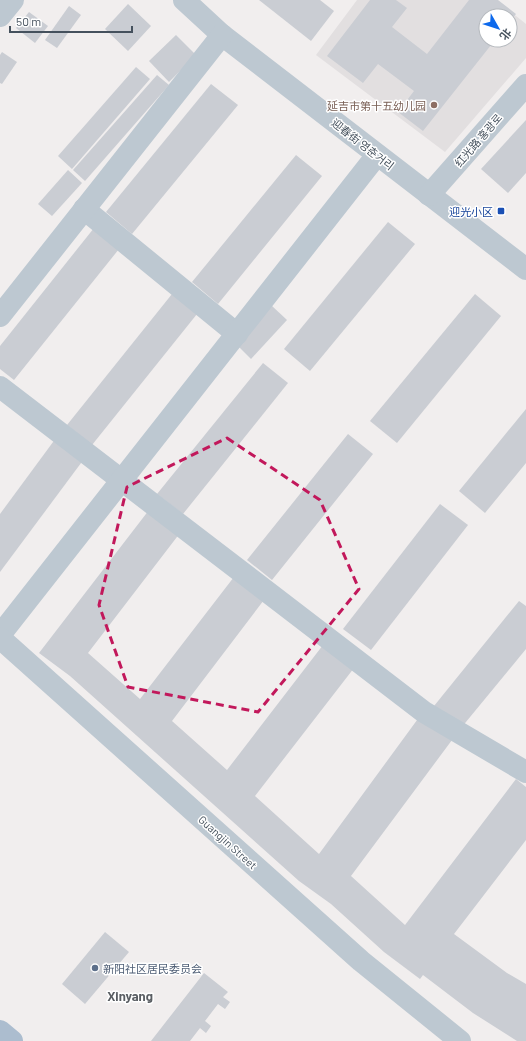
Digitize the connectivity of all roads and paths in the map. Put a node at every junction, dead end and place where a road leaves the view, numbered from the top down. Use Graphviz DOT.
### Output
graph roads {
  1 [pos="13,0"];
  2 [pos="184,0"];
  3 [pos="0,16"];
  4 [pos="222,35"];
  5 [pos="526,85"];
  6 [pos="377,155"];
  7 [pos="429,195"];
  8 [pos="84,210"];
  9 [pos="526,269"];
  10 [pos="0,316"];
  11 [pos="237,334"];
  12 [pos="0,388"];
  13 [pos="122,480"];
  14 [pos="0,634"];
  15 [pos="0,638"];
  16 [pos="526,772"];
  17 [pos="0,1031"];
  18 [pos="12,1041"];
  19 [pos="460,1041"];
  1 -- 3 [label="street"];
  2 -- 4 [label="street, 迎春街 영춘거리"];
  4 -- 6 [label="street, 迎春街 영춘거리"];
  4 -- 8 [label="street"];
  5 -- 7 [label="street, 红光路 홍광로"];
  6 -- 7 [label="street, 迎春街 영춘거리"];
  6 -- 11 [label="street"];
  7 -- 9 [label="street, 迎春街 영춘거리"];
  8 -- 10 [label="street"];
  8 -- 11 [label="street"];
  11 -- 13 [label="street"];
  12 -- 13 [label="street"];
  13 -- 14 [label="street"];
  13 -- 16 [label="street"];
  15 -- 19 [label="street, Guangjin Street"];
  17 -- 18 [label="main road"];
}
